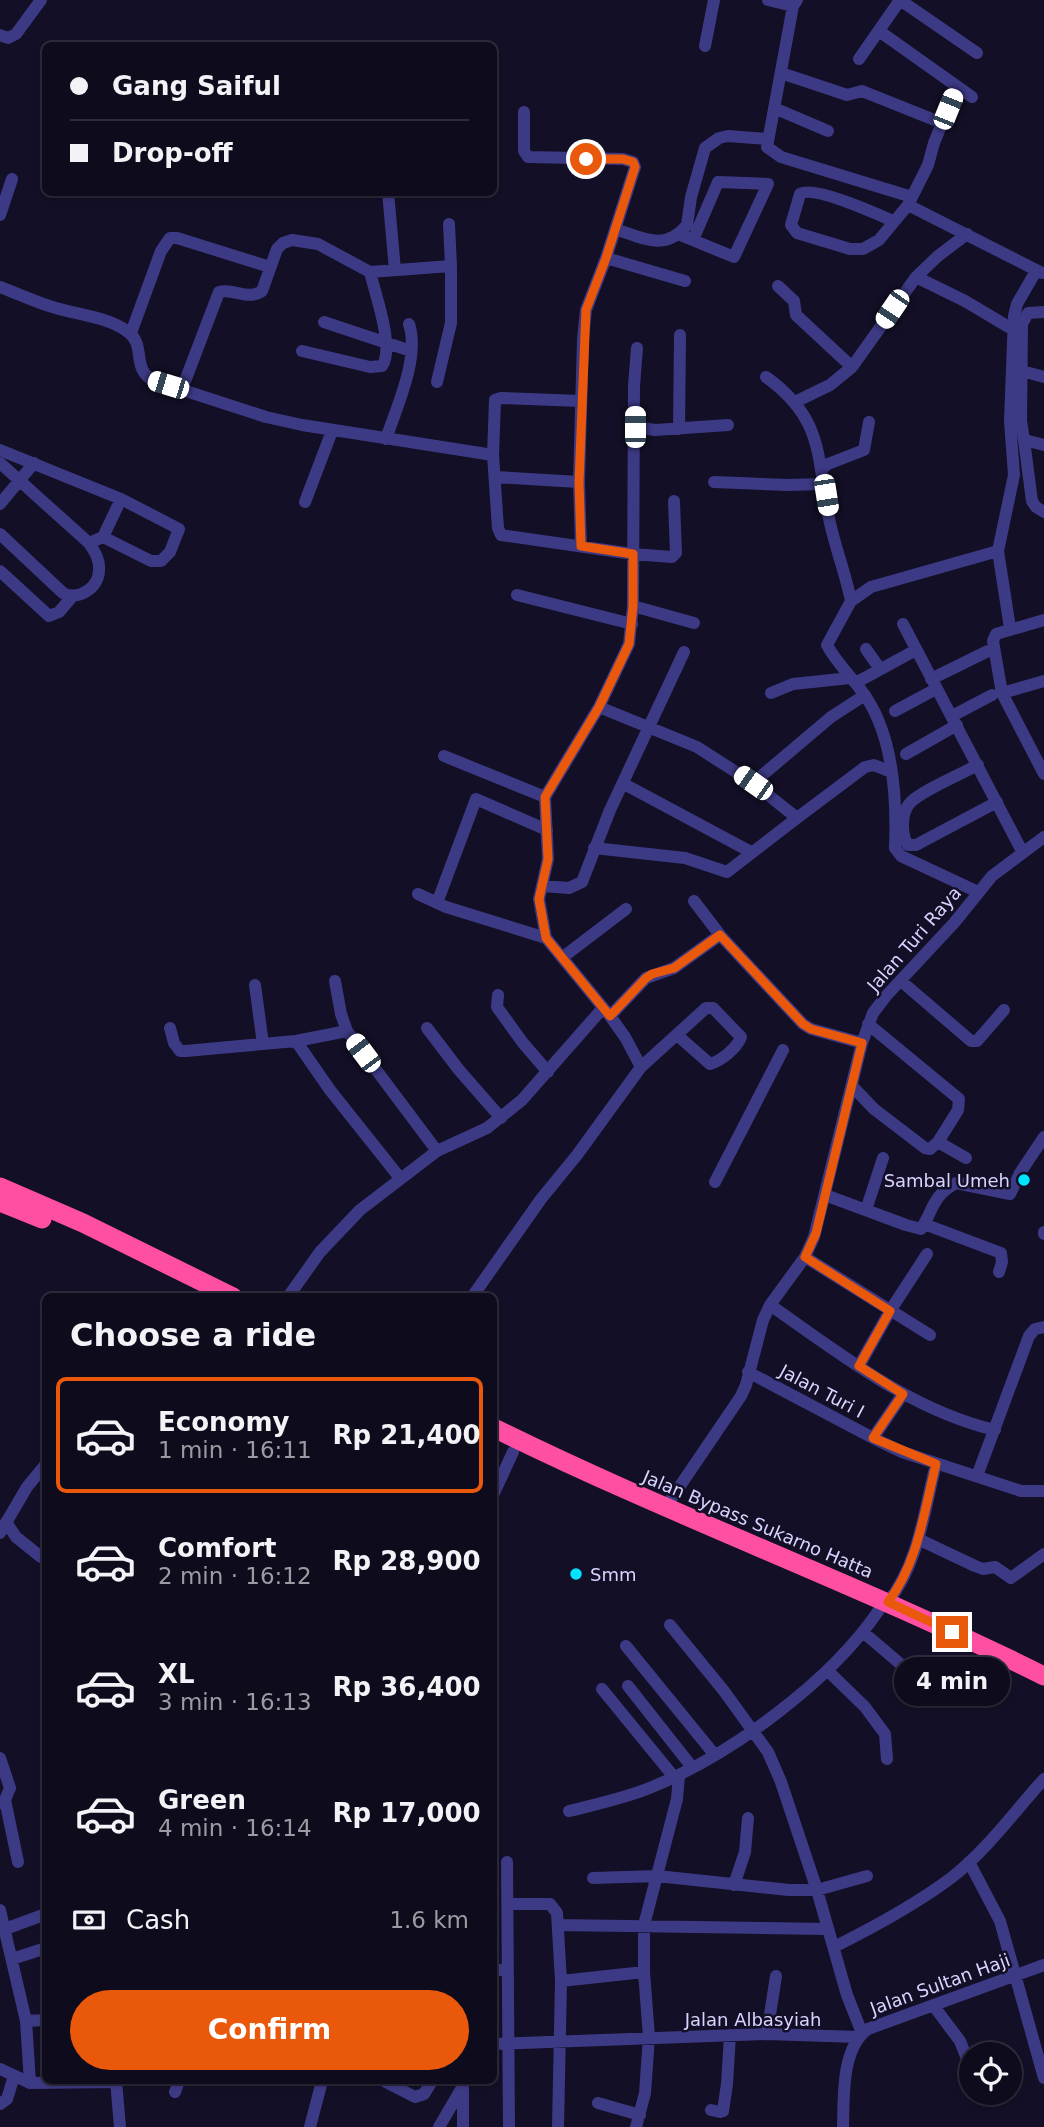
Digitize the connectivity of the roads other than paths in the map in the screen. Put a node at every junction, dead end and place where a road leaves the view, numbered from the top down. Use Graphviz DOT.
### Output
graph roads {
  1 [pos="41,0"];
  2 [pos="714,0"];
  3 [pos="768,0"];
  4 [pos="900,0"];
  5 [pos="795,3"];
  6 [pos="879,31"];
  7 [pos="0,35"];
  8 [pos="705,47"];
  9 [pos="976,52"];
  10 [pos="859,59"];
  11 [pos="781,73"];
  12 [pos="957,86"];
  13 [pos="972,97"];
  14 [pos="774,108"];
  15 [pos="524,112"];
  16 [pos="942,123"];
  17 [pos="828,131"];
  18 [pos="767,139"];
  19 [pos="12,179"];
  20 [pos="388,196"];
  21 [pos="910,201"];
  22 [pos="0,215"];
  23 [pos="893,221"];
  24 [pos="449,224"];
  25 [pos="615,229"];
  26 [pos="678,234"];
  27 [pos="967,234"];
  28 [pos="693,240"];
  29 [pos="606,258"];
  30 [pos="451,266"];
  31 [pos="270,267"];
  32 [pos="395,270"];
  33 [pos="370,272"];
  34 [pos="1040,272"];
  35 [pos="916,277"];
  36 [pos="685,281"];
  37 [pos="778,286"];
  38 [pos="0,287"];
  39 [pos="1044,312"];
  40 [pos="324,322"];
  41 [pos="409,324"];
  42 [pos="1013,329"];
  43 [pos="131,333"];
  44 [pos="680,335"];
  45 [pos="387,342"];
  46 [pos="637,348"];
  47 [pos="302,351"];
  48 [pos="411,351"];
  49 [pos="852,367"];
  50 [pos="1022,371"];
  51 [pos="766,377"];
  52 [pos="1044,377"];
  53 [pos="437,382"];
  54 [pos="182,389"];
  55 [pos="581,401"];
  56 [pos="795,402"];
  57 [pos="869,422"];
  58 [pos="728,425"];
  59 [pos="635,427"];
  60 [pos="679,429"];
  61 [pos="332,430"];
  62 [pos="386,439"];
  63 [pos="1024,440"];
  64 [pos="1044,445"];
  65 [pos="0,450"];
  66 [pos="493,455"];
  67 [pos="0,463"];
  68 [pos="34,463"];
  69 [pos="822,469"];
  70 [pos="496,477"];
  71 [pos="20,482"];
  72 [pos="579,482"];
  73 [pos="714,482"];
  74 [pos="824,484"];
  75 [pos="121,499"];
  76 [pos="305,502"];
  77 [pos="674,502"];
  78 [pos="0,505"];
  79 [pos="1044,512"];
  80 [pos="0,534"];
  81 [pos="103,537"];
  82 [pos="89,544"];
  83 [pos="581,546"];
  84 [pos="998,551"];
  85 [pos="633,554"];
  86 [pos="0,571"];
  87 [pos="517,595"];
  88 [pos="71,597"];
  89 [pos="851,601"];
  90 [pos="633,606"];
  91 [pos="1044,620"];
  92 [pos="694,623"];
  93 [pos="632,624"];
  94 [pos="903,624"];
  95 [pos="1010,628"];
  96 [pos="866,649"];
  97 [pos="916,650"];
  98 [pos="988,651"];
  99 [pos="684,652"];
  100 [pos="880,669"];
  101 [pos="855,680"];
  102 [pos="1044,681"];
  103 [pos="934,684"];
  104 [pos="771,693"];
  105 [pos="997,694"];
  106 [pos="865,695"];
  107 [pos="599,707"];
  108 [pos="895,711"];
  109 [pos="954,720"];
  110 [pos="650,726"];
  111 [pos="906,754"];
  112 [pos="444,756"];
  113 [pos="978,765"];
  114 [pos="891,772"];
  115 [pos="1044,774"];
  116 [pos="753,783"];
  117 [pos="624,784"];
  118 [pos="545,797"];
  119 [pos="997,802"];
  120 [pos="797,818"];
  121 [pos="547,830"];
  122 [pos="1044,837"];
  123 [pos="594,848"];
  124 [pos="751,852"];
  125 [pos="1023,853"];
  126 [pos="542,886"];
  127 [pos="978,892"];
  128 [pos="418,894"];
  129 [pos="694,901"];
  130 [pos="436,903"];
  131 [pos="626,909"];
  132 [pos="720,935"];
  133 [pos="546,938"];
  134 [pos="563,957"];
  135 [pos="335,981"];
  136 [pos="901,981"];
  137 [pos="255,985"];
  138 [pos="499,995"];
  139 [pos="1004,1010"];
  140 [pos="606,1012"];
  141 [pos="868,1024"];
  142 [pos="170,1028"];
  143 [pos="427,1028"];
  144 [pos="347,1031"];
  145 [pos="677,1034"];
  146 [pos="296,1041"];
  147 [pos="862,1043"];
  148 [pos="263,1044"];
  149 [pos="783,1050"];
  150 [pos="641,1067"];
  151 [pos="548,1072"];
  152 [pos="852,1086"];
  153 [pos="501,1118"];
  154 [pos="1044,1137"];
  155 [pos="938,1142"];
  156 [pos="437,1151"];
  157 [pos="883,1158"];
  158 [pos="966,1158"];
  159 [pos="400,1178"];
  160 [pos="715,1182"];
  161 [pos="0,1187"];
  162 [pos="825,1195"];
  163 [pos="0,1202"];
  164 [pos="866,1210"];
  165 [pos="924,1224"];
  166 [pos="927,1254"];
  167 [pos="805,1257"];
  168 [pos="999,1272"];
  169 [pos="200,1293"];
  170 [pos="225,1293"];
  171 [pos="291,1293"];
  172 [pos="475,1293"];
  173 [pos="770,1305"];
  174 [pos="890,1311"];
  175 [pos="1044,1326"];
  176 [pos="930,1335"];
  177 [pos="859,1366"];
  178 [pos="748,1372"];
  179 [pos="903,1394"];
  180 [pos="497,1429"];
  181 [pos="995,1430"];
  182 [pos="873,1438"];
  183 [pos="497,1444"];
  184 [pos="513,1452"];
  185 [pos="936,1464"];
  186 [pos="42,1469"];
  187 [pos="977,1476"];
  188 [pos="497,1487"];
  189 [pos="1044,1491"];
  190 [pos="665,1508"];
  191 [pos="3,1527"];
  192 [pos="918,1539"];
  193 [pos="1044,1554"];
  194 [pos="41,1557"];
  195 [pos="883,1606"];
  196 [pos="670,1625"];
  197 [pos="864,1633"];
  198 [pos="626,1646"];
  199 [pos="828,1671"];
  200 [pos="911,1673"];
  201 [pos="1044,1676"];
  202 [pos="628,1686"];
  203 [pos="602,1689"];
  204 [pos="1044,1689"];
  205 [pos="753,1730"];
  206 [pos="714,1754"];
  207 [pos="0,1758"];
  208 [pos="887,1759"];
  209 [pos="692,1767"];
  210 [pos="676,1776"];
  211 [pos="1044,1779"];
  212 [pos="3,1802"];
  213 [pos="569,1811"];
  214 [pos="748,1818"];
  215 [pos="18,1862"];
  216 [pos="507,1862"];
  217 [pos="969,1862"];
  218 [pos="657,1876"];
  219 [pos="867,1876"];
  220 [pos="593,1878"];
  221 [pos="734,1885"];
  222 [pos="817,1890"];
  223 [pos="508,1903"];
  224 [pos="0,1910"];
  225 [pos="42,1915"];
  226 [pos="558,1925"];
  227 [pos="644,1925"];
  228 [pos="5,1929"];
  229 [pos="827,1929"];
  230 [pos="834,1947"];
  231 [pos="42,1949"];
  232 [pos="12,1959"];
  233 [pos="1044,1965"];
  234 [pos="497,1970"];
  235 [pos="508,1970"];
  236 [pos="644,1972"];
  237 [pos="1016,1975"];
  238 [pos="776,1976"];
  239 [pos="561,1981"];
  240 [pos="933,2006"];
  241 [pos="42,2020"];
  242 [pos="26,2021"];
  243 [pos="767,2034"];
  244 [pos="730,2035"];
  245 [pos="860,2035"];
  246 [pos="649,2037"];
  247 [pos="559,2040"];
  248 [pos="509,2041"];
  249 [pos="960,2042"];
  250 [pos="497,2043"];
  251 [pos="0,2069"];
  252 [pos="14,2076"];
  253 [pos="1044,2078"];
  254 [pos="30,2082"];
  255 [pos="42,2082"];
  256 [pos="116,2084"];
  257 [pos="321,2084"];
  258 [pos="390,2084"];
  259 [pos="430,2084"];
  260 [pos="462,2084"];
  261 [pos="463,2084"];
  262 [pos="598,2103"];
  263 [pos="0,2104"];
  264 [pos="711,2110"];
  265 [pos="442,2121"];
  266 [pos="638,2121"];
  267 [pos="463,2125"];
  268 [pos="120,2127"];
  269 [pos="310,2127"];
  270 [pos="509,2127"];
  271 [pos="558,2127"];
  272 [pos="843,2127"];
  1 -- 7 [label="street"];
  2 -- 8 [label="street"];
  3 -- 5 [label="street"];
  4 -- 6 [label="street"];
  4 -- 9 [label="street"];
  5 -- 11 [label="street"];
  6 -- 10 [label="street"];
  6 -- 12 [label="street"];
  11 -- 14 [label="street"];
  11 -- 16 [label="street"];
  12 -- 13 [label="street"];
  12 -- 16 [label="street"];
  14 -- 17 [label="street"];
  14 -- 18 [label="street"];
  15 -- 25 [label="street"];
  16 -- 21 [label="street"];
  18 -- 21 [label="street"];
  18 -- 26 [label="street"];
  19 -- 22 [label="street"];
  20 -- 32 [label="street"];
  21 -- 23 [label="street"];
  21 -- 27 [label="street"];
  23 -- 23 [label="street"];
  24 -- 30 [label="street"];
  25 -- 26 [label="street"];
  25 -- 29 [label="street"];
  26 -- 28 [label="street"];
  27 -- 34 [label="street"];
  27 -- 35 [label="street"];
  28 -- 28 [label="street"];
  29 -- 36 [label="street"];
  29 -- 55 [label="street"];
  30 -- 32 [label="street"];
  30 -- 53 [label="street"];
  31 -- 33 [label="street"];
  31 -- 43 [label="street"];
  31 -- 54 [label="street"];
  32 -- 33 [label="street"];
  33 -- 45 [label="street"];
  34 -- 42 [label="street"];
  35 -- 42 [label="street"];
  35 -- 49 [label="street"];
  37 -- 49 [label="street"];
  38 -- 43 [label="street"];
  39 -- 50 [label="street"];
  40 -- 45 [label="street"];
  41 -- 48 [label="street"];
  42 -- 84 [label="street"];
  43 -- 54 [label="street"];
  44 -- 60 [label="street"];
  45 -- 47 [label="street"];
  45 -- 48 [label="street"];
  46 -- 59 [label="street"];
  48 -- 62 [label="street"];
  49 -- 56 [label="street"];
  50 -- 52 [label="street"];
  50 -- 63 [label="street"];
  51 -- 56 [label="street"];
  54 -- 61 [label="street"];
  55 -- 66 [label="street"];
  55 -- 72 [label="street"];
  56 -- 69 [label="street"];
  57 -- 69 [label="street"];
  58 -- 60 [label="street"];
  59 -- 60 [label="street"];
  59 -- 85 [label="street"];
  61 -- 62 [label="street"];
  61 -- 76 [label="street"];
  62 -- 66 [label="street"];
  63 -- 64 [label="street"];
  63 -- 79 [label="street"];
  65 -- 68 [label="street"];
  66 -- 70 [label="street"];
  67 -- 71 [label="street"];
  68 -- 71 [label="street"];
  68 -- 75 [label="street"];
  69 -- 74 [label="street"];
  70 -- 72 [label="street"];
  70 -- 83 [label="street"];
  71 -- 78 [label="street"];
  71 -- 82 [label="street"];
  72 -- 83 [label="street"];
  73 -- 74 [label="street"];
  74 -- 89 [label="street"];
  75 -- 81 [label="street"];
  75 -- 81 [label="street"];
  77 -- 85 [label="street"];
  80 -- 88 [label="street"];
  81 -- 82 [label="street"];
  82 -- 88 [label="street"];
  83 -- 85 [label="street"];
  84 -- 89 [label="street"];
  84 -- 95 [label="street"];
  85 -- 90 [label="street"];
  86 -- 88 [label="street"];
  87 -- 93 [label="street"];
  89 -- 101 [label="street"];
  90 -- 92 [label="street"];
  90 -- 93 [label="street"];
  91 -- 95 [label="street"];
  93 -- 107 [label="street"];
  94 -- 97 [label="street"];
  95 -- 105 [label="street"];
  96 -- 100 [label="street"];
  97 -- 100 [label="street"];
  97 -- 103 [label="street"];
  98 -- 103 [label="street"];
  99 -- 110 [label="street"];
  100 -- 101 [label="street"];
  101 -- 104 [label="street"];
  101 -- 106 [label="street"];
  102 -- 105 [label="street"];
  103 -- 108 [label="street"];
  103 -- 109 [label="street"];
  105 -- 109 [label="street"];
  105 -- 115 [label="street"];
  106 -- 114 [label="street"];
  106 -- 116 [label="street"];
  107 -- 110 [label="street"];
  107 -- 118 [label="street"];
  109 -- 111 [label="street"];
  109 -- 113 [label="street"];
  110 -- 116 [label="street"];
  110 -- 117 [label="street"];
  112 -- 118 [label="street"];
  113 -- 119 [label="street"];
  113 -- 119 [label="street"];
  114 -- 120 [label="street"];
  114 -- 127 [label="street"];
  116 -- 120 [label="street"];
  117 -- 123 [label="street"];
  117 -- 124 [label="street"];
  118 -- 121 [label="street"];
  119 -- 125 [label="street"];
  120 -- 124 [label="street"];
  121 -- 126 [label="street"];
  121 -- 130 [label="street"];
  122 -- 125 [label="street, Jalan Turi Raya"];
  123 -- 124 [label="street"];
  123 -- 126 [label="street"];
  125 -- 127 [label="street, Jalan Turi Raya"];
  126 -- 133 [label="street"];
  127 -- 136 [label="street, Jalan Turi Raya"];
  128 -- 130 [label="street"];
  129 -- 132 [label="street"];
  130 -- 133 [label="street"];
  131 -- 134 [label="street"];
  132 -- 140 [label="street"];
  132 -- 147 [label="street"];
  133 -- 134 [label="street"];
  134 -- 140 [label="street"];
  135 -- 144 [label="street"];
  136 -- 139 [label="street"];
  136 -- 141 [label="street, Jalan Turi Raya"];
  137 -- 148 [label="street"];
  138 -- 151 [label="street"];
  140 -- 150 [label="street"];
  140 -- 151 [label="street"];
  141 -- 147 [label="street, Jalan Turi Raya"];
  141 -- 155 [label="street"];
  142 -- 148 [label="street"];
  143 -- 153 [label="street"];
  144 -- 146 [label="street"];
  144 -- 156 [label="street"];
  145 -- 145 [label="street"];
  145 -- 150 [label="street"];
  146 -- 148 [label="street"];
  146 -- 159 [label="street"];
  147 -- 152 [label="street, Jalan Turi Raya"];
  149 -- 160 [label="street"];
  150 -- 172 [label="street"];
  151 -- 153 [label="street"];
  152 -- 155 [label="street"];
  152 -- 162 [label="street, Jalan Turi Raya"];
  153 -- 156 [label="street"];
  154 -- 165 [label="street"];
  155 -- 158 [label="street"];
  156 -- 159 [label="street"];
  157 -- 164 [label="street"];
  159 -- 171 [label="street"];
  161 -- 170 [label="highway"];
  162 -- 164 [label="street"];
  162 -- 167 [label="street, Jalan Turi Raya"];
  163 -- 169 [label="highway"];
  164 -- 165 [label="street"];
  165 -- 168 [label="street"];
  166 -- 174 [label="street"];
  167 -- 173 [label="street, Jalan Turi Raya"];
  167 -- 174 [label="street"];
  173 -- 177 [label="street"];
  173 -- 178 [label="street, Jalan Turi Raya"];
  174 -- 176 [label="street"];
  174 -- 177 [label="street"];
  175 -- 181 [label="street"];
  177 -- 179 [label="street"];
  178 -- 182 [label="street, Jalan Turi I"];
  178 -- 190 [label="street, Jalan Turi Raya"];
  179 -- 181 [label="street"];
  179 -- 182 [label="street"];
  180 -- 190 [label="highway, Jalan Bypass Sukarno Hatta"];
  181 -- 187 [label="street"];
  182 -- 185 [label="street, Jalan Turi I"];
  183 -- 184 [label="highway, Jalan Bypass Sukarno Hatta"];
  184 -- 188 [label="street"];
  184 -- 195 [label="highway, Jalan Bypass Sukarno Hatta"];
  185 -- 187 [label="street, Jalan Turi I"];
  185 -- 192 [label="street"];
  186 -- 191 [label="street"];
  187 -- 189 [label="street, Jalan Turi I"];
  190 -- 195 [label="highway, Jalan Bypass Sukarno Hatta"];
  191 -- 194 [label="street"];
  192 -- 193 [label="street"];
  192 -- 195 [label="street"];
  195 -- 197 [label="street"];
  195 -- 201 [label="highway, Jalan Bypass Sukarno Hatta"];
  195 -- 204 [label="highway, Jalan Bypass Sukarno Hatta"];
  196 -- 205 [label="street"];
  197 -- 199 [label="street"];
  197 -- 200 [label="street"];
  198 -- 206 [label="street"];
  199 -- 205 [label="street"];
  199 -- 208 [label="street"];
  202 -- 209 [label="street"];
  203 -- 210 [label="street"];
  205 -- 206 [label="street"];
  205 -- 222 [label="street"];
  206 -- 209 [label="street"];
  207 -- 212 [label="street"];
  209 -- 210 [label="street"];
  210 -- 213 [label="street"];
  210 -- 218 [label="street"];
  211 -- 217 [label="street"];
  212 -- 215 [label="street"];
  214 -- 221 [label="street"];
  216 -- 223 [label="street"];
  217 -- 230 [label="street"];
  217 -- 237 [label="street"];
  218 -- 220 [label="street"];
  218 -- 221 [label="street"];
  218 -- 227 [label="street"];
  219 -- 222 [label="street"];
  221 -- 222 [label="street"];
  222 -- 229 [label="street"];
  223 -- 226 [label="street"];
  223 -- 235 [label="street"];
  224 -- 228 [label="street"];
  225 -- 228 [label="street"];
  226 -- 227 [label="street"];
  226 -- 239 [label="street"];
  227 -- 229 [label="street"];
  227 -- 236 [label="street"];
  228 -- 232 [label="street"];
  229 -- 230 [label="street"];
  230 -- 245 [label="street"];
  231 -- 232 [label="street"];
  232 -- 242 [label="street"];
  233 -- 237 [label="street, Jalan Sultan Haji"];
  234 -- 235 [label="street"];
  235 -- 248 [label="street"];
  236 -- 239 [label="street"];
  236 -- 246 [label="street"];
  237 -- 240 [label="street, Jalan Sultan Haji"];
  237 -- 253 [label="street"];
  238 -- 243 [label="street"];
  239 -- 247 [label="street"];
  240 -- 245 [label="street, Jalan Sultan Haji"];
  240 -- 249 [label="street"];
  241 -- 242 [label="street"];
  242 -- 254 [label="street"];
  243 -- 244 [label="street, Jalan Albasyiah"];
  243 -- 245 [label="street, Jalan Albasyiah"];
  244 -- 246 [label="street, Jalan Albasyiah"];
  244 -- 264 [label="street"];
  245 -- 272 [label="street, Jalan Sultan Haji"];
  246 -- 247 [label="street, Jalan Albasyiah"];
  246 -- 266 [label="street"];
  247 -- 248 [label="street, Jalan Albasyiah"];
  247 -- 271 [label="street"];
  248 -- 250 [label="street, Jalan Albasyiah"];
  248 -- 270 [label="street"];
  251 -- 252 [label="street"];
  252 -- 254 [label="street"];
  252 -- 263 [label="street"];
  254 -- 255 [label="street"];
  256 -- 268 [label="street"];
  257 -- 269 [label="street"];
  258 -- 259 [label="street"];
  260 -- 265 [label="street"];
  261 -- 267 [label="street"];
  262 -- 266 [label="street"];
  265 -- 267 [label="street"];
}
